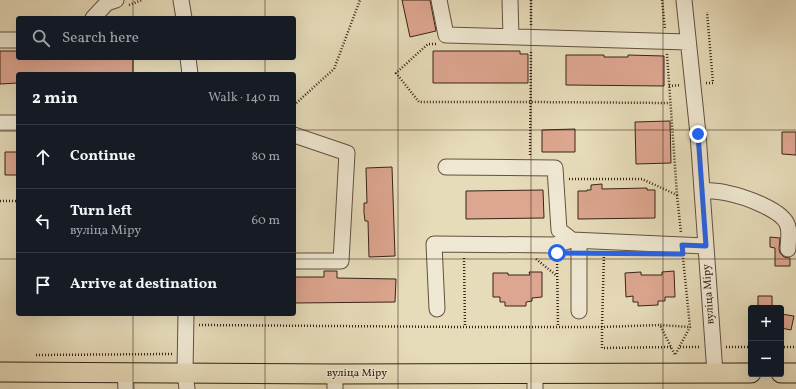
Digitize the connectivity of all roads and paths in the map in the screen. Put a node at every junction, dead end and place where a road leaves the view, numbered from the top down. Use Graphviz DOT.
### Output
graph roads {
  1 [pos="116,0"];
  2 [pos="181,0"];
  3 [pos="360,0"];
  4 [pos="439,0"];
  5 [pos="510,0"];
  6 [pos="531,0"];
  7 [pos="662,0"];
  8 [pos="684,0"];
  9 [pos="95,16"];
  10 [pos="184,16"];
  11 [pos="511,37"];
  12 [pos="531,38"];
  13 [pos="0,40"];
  14 [pos="16,40"];
  15 [pos="666,42"];
  16 [pos="688,42"];
  17 [pos="436,44"];
  18 [pos="188,60"];
  19 [pos="190,72"];
  20 [pos="530,102"];
  21 [pos="296,103"];
  22 [pos="0,123"];
  23 [pos="16,123"];
  24 [pos="296,136"];
  25 [pos="446,167"];
  26 [pos="530,168"];
  27 [pos="555,179"];
  28 [pos="702,190"];
  29 [pos="677,195"];
  30 [pos="0,201"];
  31 [pos="16,201"];
  32 [pos="577,245"];
  33 [pos="682,245"];
  34 [pos="706,246"];
  35 [pos="788,249"];
  36 [pos="464,252"];
  37 [pos="604,254"];
  38 [pos="612,254"];
  39 [pos="535,258"];
  40 [pos="296,261"];
  41 [pos="557,276"];
  42 [pos="437,309"];
  43 [pos="579,312"];
  44 [pos="186,316"];
  45 [pos="197,325"];
  46 [pos="660,325"];
  47 [pos="558,326"];
  48 [pos="602,326"];
  49 [pos="690,326"];
  50 [pos="465,327"];
  51 [pos="671,347"];
  52 [pos="784,347"];
  53 [pos="796,347"];
  54 [pos="31,355"];
  55 [pos="0,372"];
  56 [pos="186,372"];
  57 [pos="715,373"];
  58 [pos="748,373"];
  59 [pos="784,373"];
  60 [pos="796,373"];
  61 [pos="126,380"];
  62 [pos="334,381"];
  63 [pos="535,381"];
  1 -- 9 [label="street"];
  2 -- 10 [label="street"];
  3 -- 21 [label="path"];
  4 -- 11 [label="street"];
  5 -- 11 [label="street"];
  6 -- 12 [label="path"];
  7 -- 15 [label="path"];
  8 -- 16 [label="street, вуліца Міру"];
  11 -- 12 [label="street"];
  12 -- 15 [label="street"];
  12 -- 20 [label="path"];
  13 -- 14 [label="street"];
  15 -- 16 [label="street"];
  16 -- 28 [label="street, вуліца Міру"];
  17 -- 20 [label="path"];
  18 -- 19 [label="street"];
  20 -- 26 [label="path"];
  20 -- 29 [label="path"];
  22 -- 23 [label="street"];
  24 -- 40 [label="street"];
  25 -- 26 [label="street"];
  26 -- 27 [label="street"];
  27 -- 29 [label="path"];
  27 -- 32 [label="street"];
  28 -- 34 [label="street, вуліца Міру"];
  28 -- 35 [label="street"];
  29 -- 33 [label="path"];
  30 -- 31 [label="path"];
  32 -- 33 [label="street"];
  32 -- 37 [label="path"];
  32 -- 41 [label="path"];
  32 -- 42 [label="street"];
  32 -- 43 [label="street"];
  33 -- 34 [label="street"];
  33 -- 49 [label="path"];
  34 -- 57 [label="street, вуліца Міру"];
  36 -- 50 [label="path"];
  37 -- 38 [label="path"];
  37 -- 48 [label="path"];
  39 -- 41 [label="path"];
  41 -- 47 [label="path"];
  44 -- 56 [label="street"];
  45 -- 50 [label="path"];
  46 -- 48 [label="path"];
  46 -- 49 [label="path"];
  46 -- 51 [label="path"];
  47 -- 48 [label="path"];
  47 -- 50 [label="path"];
  48 -- 51 [label="path"];
  49 -- 51 [label="path"];
  52 -- 53 [label="path"];
  54 -- 56 [label="path"];
  55 -- 61 [label="main road, вуліца Міру"];
  56 -- 61 [label="main road, вуліца Міру"];
  56 -- 62 [label="main road, вуліца Міру"];
  57 -- 58 [label="main road, вуліца Міру"];
  57 -- 63 [label="main road, вуліца Міру"];
  59 -- 60 [label="main road"];
  62 -- 63 [label="main road, вуліца Міру"];
}
